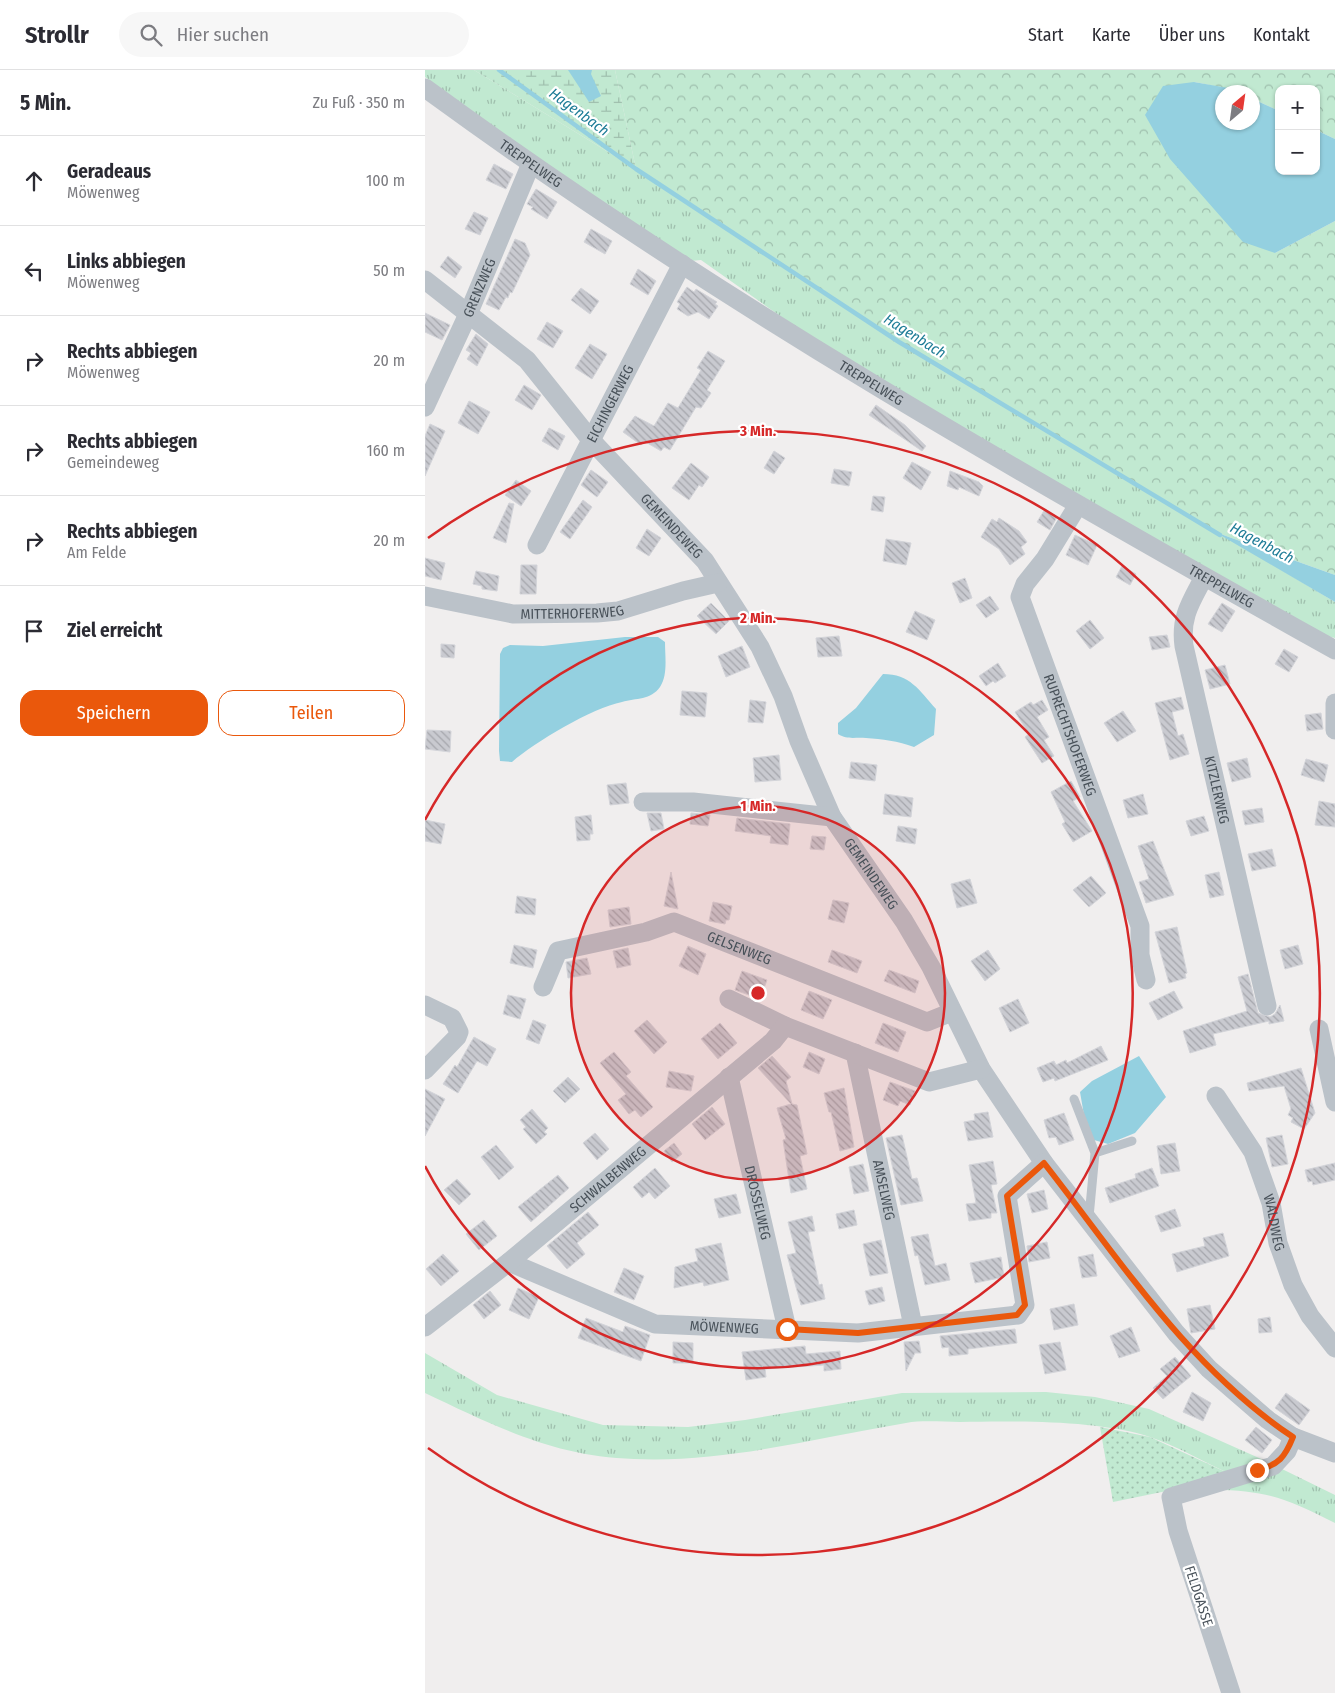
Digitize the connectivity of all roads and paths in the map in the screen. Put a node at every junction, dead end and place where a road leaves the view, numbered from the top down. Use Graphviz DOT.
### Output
graph roads {
  1 [pos="425,88"];
  2 [pos="531,166"];
  3 [pos="682,264"];
  4 [pos="425,280"];
  5 [pos="469,312"];
  6 [pos="425,407"];
  7 [pos="591,440"];
  8 [pos="1078,505"];
  9 [pos="537,544"];
  10 [pos="1205,577"];
  11 [pos="718,583"];
  12 [pos="425,596"];
  13 [pos="1335,650"];
  14 [pos="1335,703"];
  15 [pos="1335,730"];
  16 [pos="643,802"];
  17 [pos="832,817"];
  18 [pos="1146,980"];
  19 [pos="543,988"];
  20 [pos="729,999"];
  21 [pos="425,1006"];
  22 [pos="1267,1006"];
  23 [pos="952,1012"];
  24 [pos="785,1026"];
  25 [pos="1319,1029"];
  26 [pos="855,1053"];
  27 [pos="981,1069"];
  28 [pos="425,1070"];
  29 [pos="729,1077"];
  30 [pos="1217,1096"];
  31 [pos="1074,1099"];
  32 [pos="1335,1102"];
  33 [pos="1132,1141"];
  34 [pos="1095,1154"];
  35 [pos="1044,1163"];
  36 [pos="1089,1220"];
  37 [pos="509,1262"];
  38 [pos="913,1326"];
  39 [pos="425,1327"];
  40 [pos="787,1329"];
  41 [pos="1335,1348"];
  42 [pos="1293,1437"];
  43 [pos="1335,1453"];
  44 [pos="1231,1693"];
  1 -- 2 [label="street, TREPPELWEG"];
  2 -- 3 [label="street, TREPPELWEG"];
  2 -- 5 [label="street, GRENZWEG"];
  3 -- 7 [label="street, EICHINGERWEG"];
  3 -- 8 [label="street, TREPPELWEG"];
  4 -- 5 [label="street, GEMEINDEWEG"];
  5 -- 6 [label="street, GRENZWEG"];
  5 -- 7 [label="street, GEMEINDEWEG"];
  7 -- 9 [label="street, EICHINGERWEG"];
  7 -- 11 [label="street, GEMEINDEWEG"];
  8 -- 10 [label="street, TREPPELWEG"];
  8 -- 18 [label="street, RUPRECHTSHOFERWEG"];
  10 -- 13 [label="street, TREPPELWEG"];
  10 -- 22 [label="street, KITZLERWEG"];
  11 -- 12 [label="street, MITTERHOFERWEG"];
  11 -- 17 [label="street, GEMEINDEWEG"];
  14 -- 15 [label="street"];
  16 -- 17 [label="street"];
  17 -- 23 [label="street, GEMEINDEWEG"];
  19 -- 23 [label="street, GELSENWEG"];
  20 -- 24 [label="street"];
  21 -- 28 [label="street"];
  23 -- 27 [label="street, GEMEINDEWEG"];
  24 -- 26 [label="street"];
  24 -- 29 [label="street, SCHWALBENWEG"];
  25 -- 32 [label="street"];
  26 -- 27 [label="street"];
  26 -- 38 [label="street, AMSELWEG"];
  27 -- 35 [label="street, GEMEINDEWEG"];
  29 -- 37 [label="street, SCHWALBENWEG"];
  29 -- 40 [label="street, DROSSELWEG"];
  30 -- 41 [label="street, WALDWEG"];
  31 -- 34 [label="lane"];
  33 -- 34 [label="lane"];
  34 -- 36 [label="lane"];
  35 -- 36 [label="street, GEMEINDEWEG"];
  35 -- 38 [label="street, MÖWENWEG"];
  36 -- 42 [label="street, GEMEINDEWEG"];
  37 -- 39 [label="street, SCHWALBENWEG"];
  37 -- 40 [label="street, MÖWENWEG"];
  38 -- 40 [label="street, MÖWENWEG"];
  42 -- 43 [label="street, GEMEINDEWEG"];
  42 -- 44 [label="street, FELDGASSE"];
}
